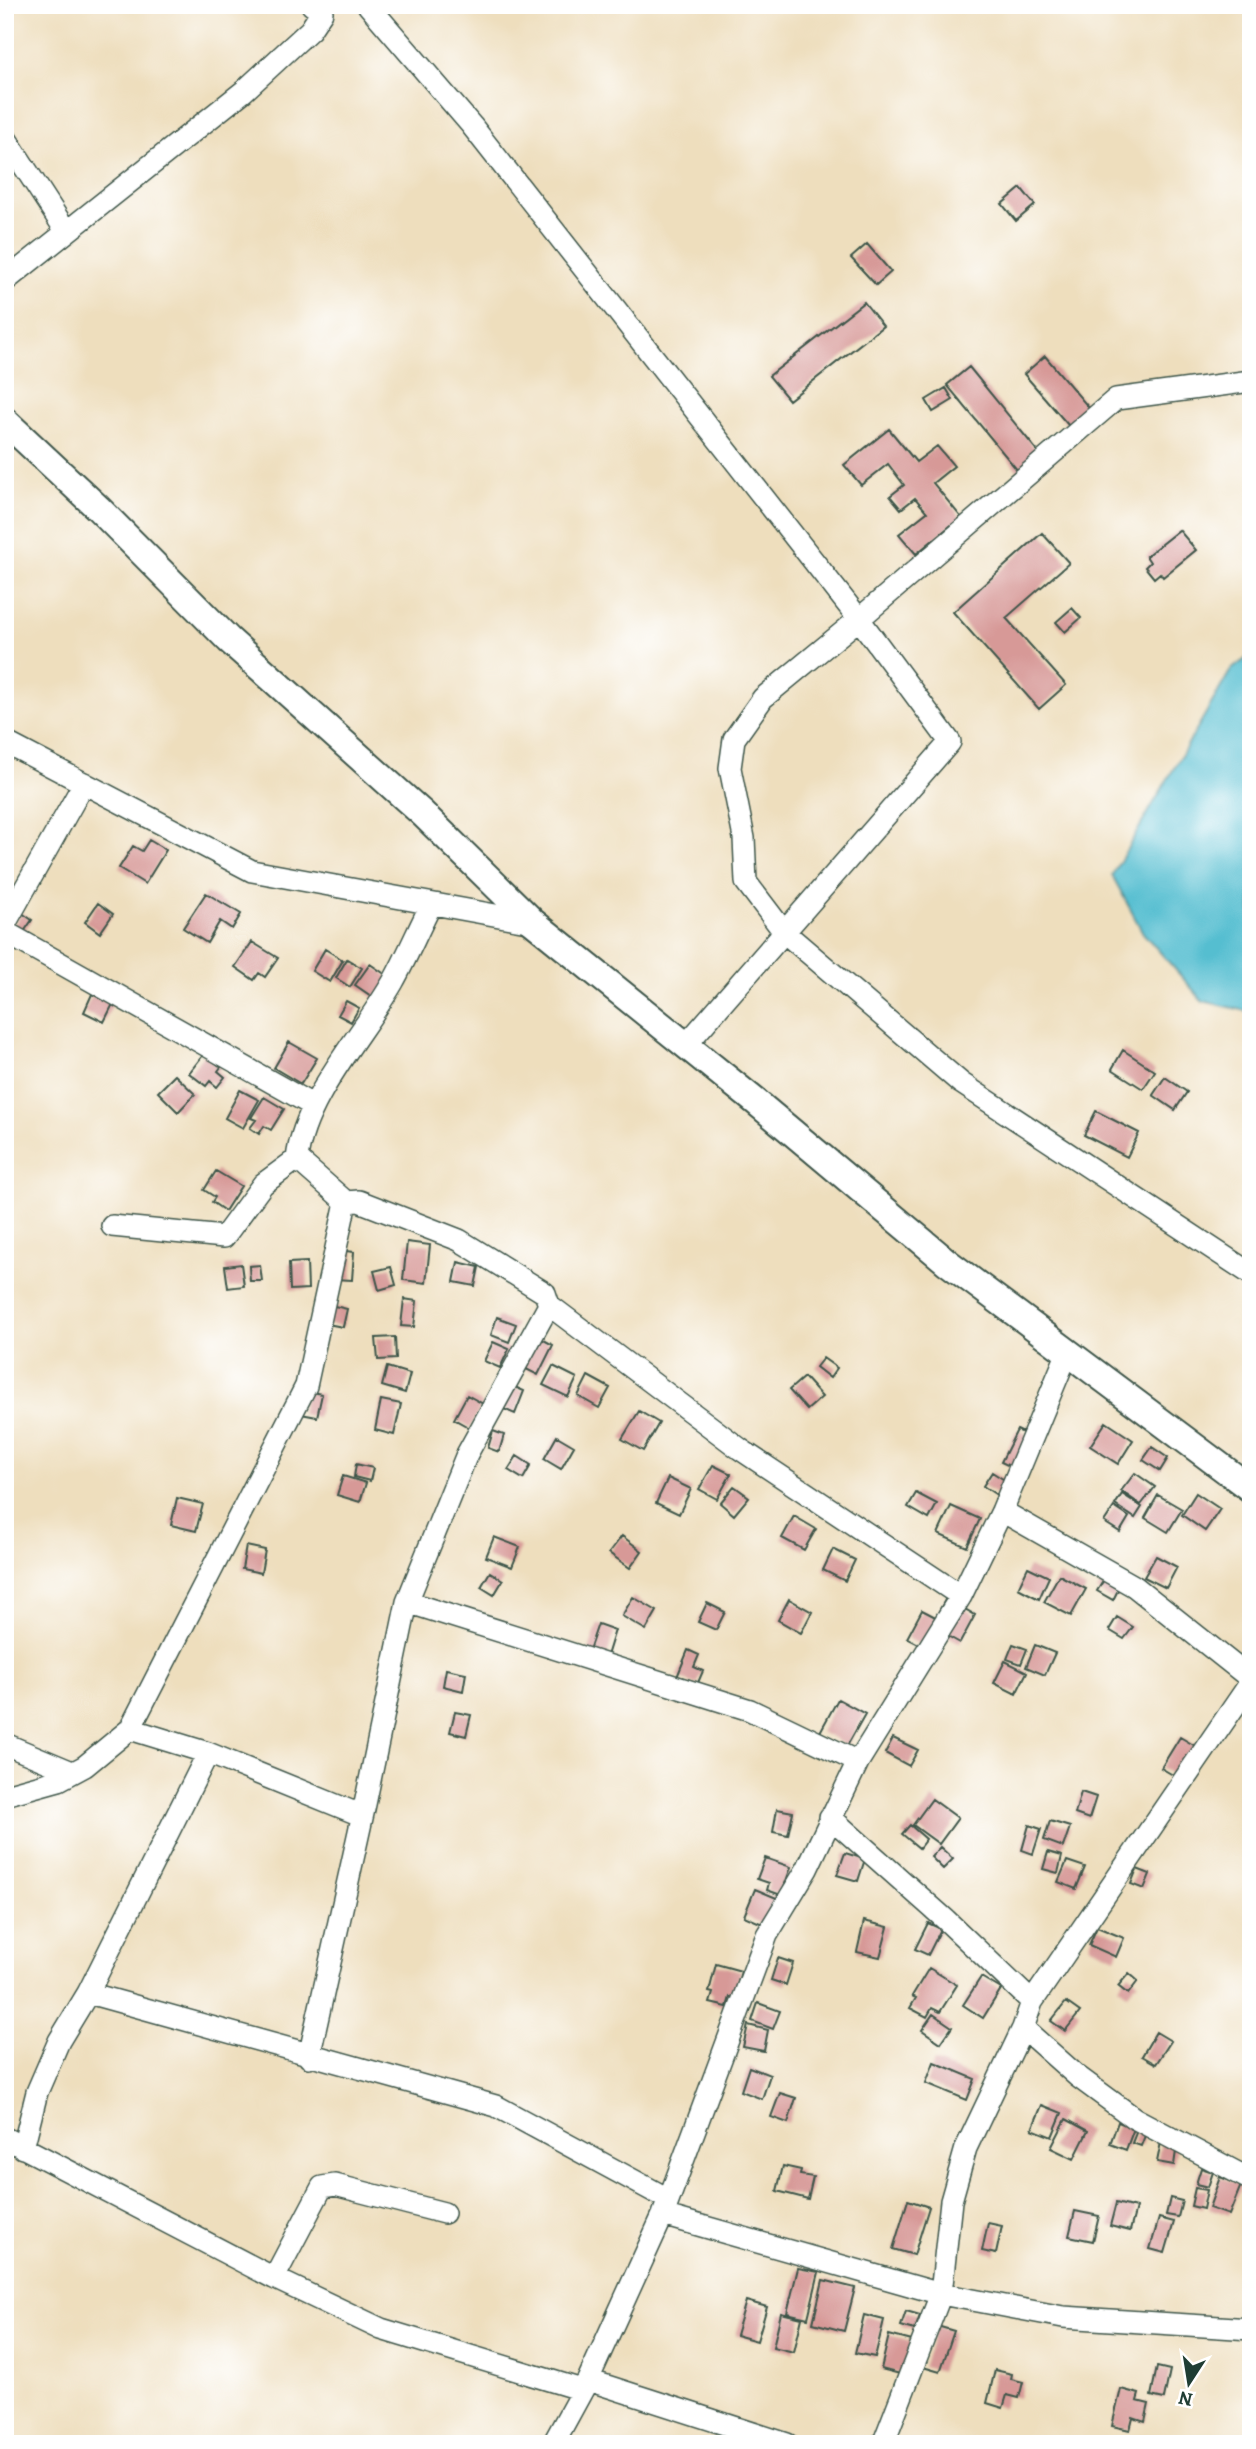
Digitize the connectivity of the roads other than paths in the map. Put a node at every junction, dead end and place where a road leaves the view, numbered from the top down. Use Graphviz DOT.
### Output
graph roads {
  1 [pos="312,5"];
  2 [pos="368,5"];
  3 [pos="5,137"];
  4 [pos="66,231"];
  5 [pos="5,281"];
  6 [pos="1251,381"];
  7 [pos="5,421"];
  8 [pos="859,620"];
  9 [pos="5,742"];
  10 [pos="84,783"];
  11 [pos="430,905"];
  12 [pos="533,922"];
  13 [pos="5,924"];
  14 [pos="5,932"];
  15 [pos="784,932"];
  16 [pos="685,1046"];
  17 [pos="314,1106"];
  18 [pos="297,1159"];
  19 [pos="346,1202"];
  20 [pos="112,1226"];
  21 [pos="1251,1274"];
  22 [pos="549,1305"];
  23 [pos="1068,1354"];
  24 [pos="1251,1489"];
  25 [pos="1002,1511"];
  26 [pos="961,1596"];
  27 [pos="407,1602"];
  28 [pos="1251,1681"];
  29 [pos="130,1730"];
  30 [pos="5,1744"];
  31 [pos="208,1753"];
  32 [pos="858,1762"];
  33 [pos="72,1772"];
  34 [pos="5,1795"];
  35 [pos="364,1809"];
  36 [pos="830,1817"];
  37 [pos="89,1993"];
  38 [pos="1032,2003"];
  39 [pos="1023,2028"];
  40 [pos="309,2057"];
  41 [pos="14,2143"];
  42 [pos="1251,2180"];
  43 [pos="665,2207"];
  44 [pos="444,2213"];
  45 [pos="274,2278"];
  46 [pos="941,2294"];
  47 [pos="1251,2329"];
  48 [pos="585,2385"];
  49 [pos="553,2444"];
  50 [pos="787,2444"];
  51 [pos="883,2444"];
  1 -- 4 [label="street"];
  2 -- 8 [label="street"];
  3 -- 4 [label="street"];
  4 -- 5 [label="street"];
  6 -- 8 [label="street"];
  7 -- 12 [label="main road"];
  8 -- 15 [label="street"];
  8 -- 15 [label="street"];
  9 -- 10 [label="street"];
  10 -- 11 [label="street"];
  10 -- 13 [label="street"];
  11 -- 12 [label="street"];
  11 -- 17 [label="street"];
  12 -- 16 [label="main road"];
  14 -- 17 [label="street"];
  15 -- 16 [label="street"];
  15 -- 21 [label="street"];
  16 -- 23 [label="main road"];
  17 -- 18 [label="street"];
  18 -- 19 [label="street"];
  18 -- 20 [label="street"];
  19 -- 22 [label="street"];
  19 -- 29 [label="street"];
  22 -- 26 [label="street"];
  22 -- 27 [label="street"];
  23 -- 24 [label="main road"];
  23 -- 25 [label="street"];
  25 -- 26 [label="street"];
  25 -- 28 [label="street"];
  26 -- 32 [label="street"];
  27 -- 32 [label="street"];
  27 -- 35 [label="street"];
  28 -- 38 [label="street"];
  29 -- 31 [label="street"];
  29 -- 33 [label="street"];
  30 -- 33 [label="street"];
  31 -- 35 [label="street"];
  31 -- 37 [label="street"];
  32 -- 36 [label="street"];
  33 -- 34 [label="street"];
  35 -- 40 [label="street"];
  36 -- 38 [label="street"];
  36 -- 43 [label="street"];
  37 -- 40 [label="street"];
  37 -- 41 [label="street"];
  38 -- 39 [label="street"];
  39 -- 42 [label="street"];
  39 -- 46 [label="street"];
  40 -- 43 [label="street"];
  41 -- 45 [label="street"];
  43 -- 46 [label="street"];
  43 -- 48 [label="street"];
  44 -- 45 [label="street"];
  45 -- 48 [label="street"];
  46 -- 47 [label="street"];
  46 -- 51 [label="street"];
  48 -- 49 [label="street"];
  48 -- 50 [label="street"];
}
